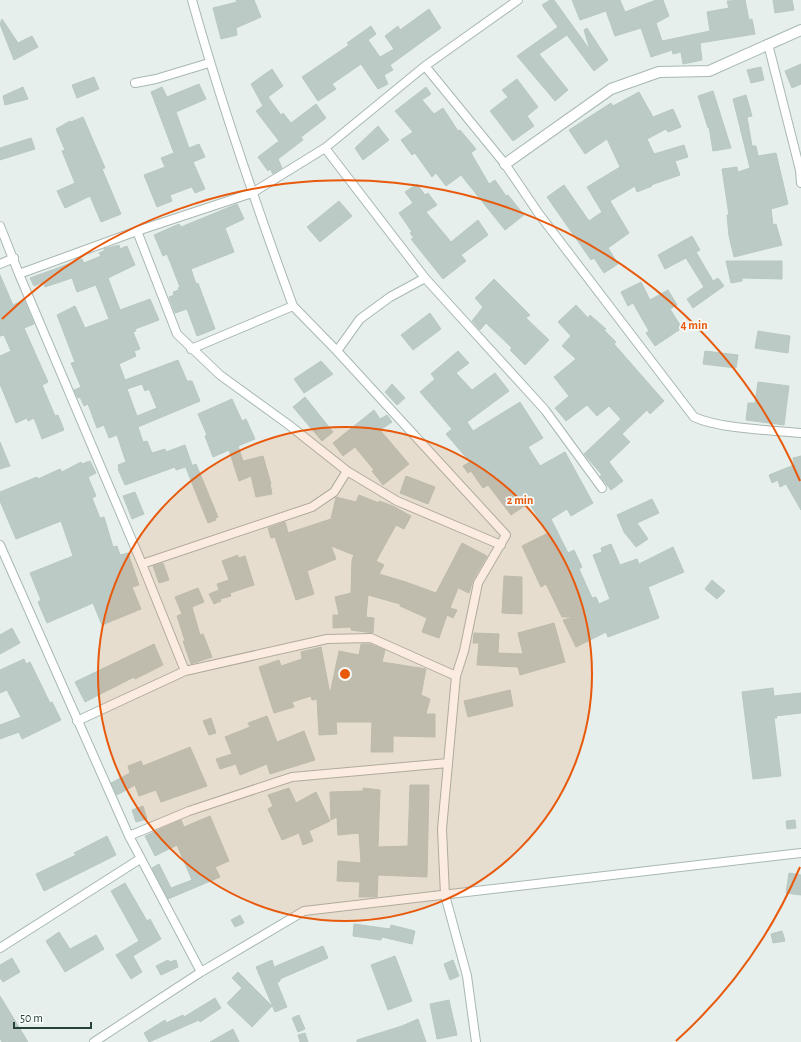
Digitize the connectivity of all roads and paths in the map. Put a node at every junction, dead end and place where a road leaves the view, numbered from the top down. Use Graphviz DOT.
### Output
graph roads {
  1 [pos="192,0"];
  2 [pos="518,0"];
  3 [pos="801,30"];
  4 [pos="768,44"];
  5 [pos="209,62"];
  6 [pos="424,66"];
  7 [pos="135,83"];
  8 [pos="325,148"];
  9 [pos="505,164"];
  10 [pos="801,183"];
  11 [pos="252,193"];
  12 [pos="0,226"];
  13 [pos="136,231"];
  14 [pos="14,258"];
  15 [pos="0,264"];
  16 [pos="20,274"];
  17 [pos="425,278"];
  18 [pos="293,306"];
  19 [pos="191,349"];
  20 [pos="337,351"];
  21 [pos="801,433"];
  22 [pos="347,471"];
  23 [pos="602,488"];
  24 [pos="501,545"];
  25 [pos="1,551"];
  26 [pos="142,564"];
  27 [pos="185,671"];
  28 [pos="456,676"];
  29 [pos="77,721"];
  30 [pos="448,763"];
  31 [pos="129,836"];
  32 [pos="801,853"];
  33 [pos="140,859"];
  34 [pos="445,895"];
  35 [pos="0,948"];
  36 [pos="201,972"];
  37 [pos="94,1042"];
  38 [pos="476,1042"];
  1 -- 5 [label="street"];
  2 -- 6 [label="street"];
  3 -- 4 [label="street"];
  4 -- 9 [label="street"];
  4 -- 10 [label="street"];
  5 -- 7 [label="street"];
  5 -- 11 [label="street"];
  6 -- 8 [label="street"];
  6 -- 9 [label="street"];
  8 -- 11 [label="street"];
  8 -- 17 [label="street"];
  9 -- 21 [label="street"];
  11 -- 13 [label="street"];
  11 -- 18 [label="street"];
  12 -- 14 [label="street"];
  13 -- 16 [label="street"];
  13 -- 19 [label="street"];
  14 -- 15 [label="street"];
  14 -- 16 [label="street"];
  16 -- 26 [label="street"];
  17 -- 20 [label="street"];
  17 -- 23 [label="street"];
  18 -- 19 [label="street"];
  18 -- 20 [label="street"];
  19 -- 22 [label="street"];
  20 -- 24 [label="street"];
  22 -- 24 [label="street"];
  22 -- 26 [label="street"];
  24 -- 28 [label="street"];
  25 -- 29 [label="street"];
  26 -- 27 [label="street"];
  27 -- 28 [label="street"];
  27 -- 29 [label="street"];
  28 -- 30 [label="street"];
  29 -- 31 [label="street"];
  30 -- 31 [label="street"];
  30 -- 34 [label="street"];
  31 -- 33 [label="street"];
  32 -- 34 [label="street"];
  33 -- 35 [label="street"];
  33 -- 36 [label="street"];
  34 -- 36 [label="street"];
  34 -- 38 [label="street"];
  36 -- 37 [label="street"];
}
